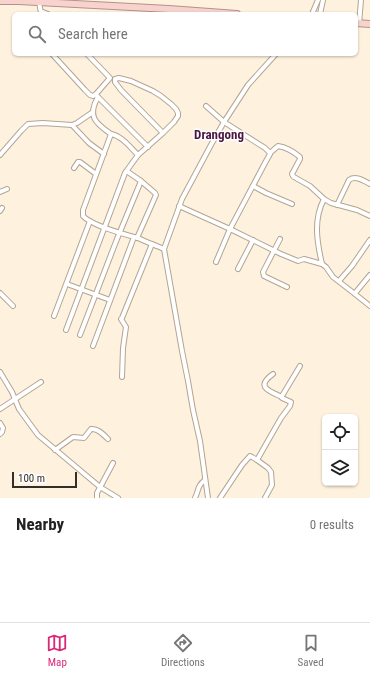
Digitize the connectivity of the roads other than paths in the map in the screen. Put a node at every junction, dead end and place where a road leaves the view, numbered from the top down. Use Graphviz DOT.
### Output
graph roads {
  1 [pos="318,0"];
  2 [pos="323,0"];
  3 [pos="361,0"];
  4 [pos="0,1"];
  5 [pos="40,2"];
  6 [pos="40,12"];
  7 [pos="210,12"];
  8 [pos="313,12"];
  9 [pos="320,12"];
  10 [pos="358,24"];
  11 [pos="370,24"];
  12 [pos="54,56"];
  13 [pos="89,56"];
  14 [pos="274,56"];
  15 [pos="110,78"];
  16 [pos="115,82"];
  17 [pos="97,96"];
  18 [pos="206,106"];
  19 [pos="93,111"];
  20 [pos="224,122"];
  21 [pos="72,125"];
  22 [pos="163,133"];
  23 [pos="111,134"];
  24 [pos="148,147"];
  25 [pos="2,150"];
  26 [pos="270,153"];
  27 [pos="104,154"];
  28 [pos="0,155"];
  29 [pos="138,155"];
  30 [pos="74,168"];
  31 [pos="126,172"];
  32 [pos="96,174"];
  33 [pos="141,181"];
  34 [pos="370,184"];
  35 [pos="253,186"];
  36 [pos="7,189"];
  37 [pos="0,192"];
  38 [pos="324,199"];
  39 [pos="292,204"];
  40 [pos="337,205"];
  41 [pos="179,206"];
  42 [pos="370,216"];
  43 [pos="90,221"];
  44 [pos="105,227"];
  45 [pos="230,229"];
  46 [pos="120,232"];
  47 [pos="136,238"];
  48 [pos="280,239"];
  49 [pos="253,240"];
  50 [pos="370,240"];
  51 [pos="152,244"];
  52 [pos="164,249"];
  53 [pos="275,251"];
  54 [pos="216,262"];
  55 [pos="322,264"];
  56 [pos="238,270"];
  57 [pos="370,275"];
  58 [pos="339,281"];
  59 [pos="67,284"];
  60 [pos="287,288"];
  61 [pos="82,289"];
  62 [pos="0,293"];
  63 [pos="96,294"];
  64 [pos="355,294"];
  65 [pos="110,300"];
  66 [pos="13,306"];
  67 [pos="370,306"];
  68 [pos="54,316"];
  69 [pos="66,330"];
  70 [pos="80,336"];
  71 [pos="93,346"];
  72 [pos="300,366"];
  73 [pos="0,372"];
  74 [pos="273,374"];
  75 [pos="122,377"];
  76 [pos="41,382"];
  77 [pos="282,397"];
  78 [pos="15,399"];
  79 [pos="0,409"];
  80 [pos="0,423"];
  81 [pos="0,434"];
  82 [pos="108,440"];
  83 [pos="55,450"];
  84 [pos="257,460"];
  85 [pos="114,463"];
  86 [pos="205,480"];
  87 [pos="100,487"];
  88 [pos="97,498"];
  89 [pos="118,498"];
  90 [pos="194,498"];
  91 [pos="208,498"];
  92 [pos="220,498"];
  93 [pos="265,498"];
  1 -- 8 [label="street"];
  2 -- 9 [label="street"];
  3 -- 10 [label="street"];
  4 -- 5 [label="highway"];
  5 -- 6 [label="street"];
  5 -- 7 [label="highway"];
  10 -- 11 [label="highway"];
  12 -- 17 [label="street"];
  13 -- 15 [label="street"];
  14 -- 20 [label="street"];
  15 -- 16 [label="street"];
  15 -- 17 [label="street"];
  16 -- 22 [label="street"];
  16 -- 22 [label="street"];
  17 -- 19 [label="street"];
  17 -- 24 [label="street"];
  18 -- 20 [label="street"];
  19 -- 21 [label="street"];
  19 -- 23 [label="street"];
  20 -- 26 [label="street"];
  20 -- 41 [label="street"];
  21 -- 25 [label="street"];
  21 -- 27 [label="street"];
  22 -- 24 [label="street"];
  23 -- 27 [label="street"];
  23 -- 29 [label="street"];
  24 -- 29 [label="street"];
  25 -- 28 [label="street"];
  26 -- 35 [label="street"];
  26 -- 38 [label="street"];
  27 -- 32 [label="street"];
  29 -- 31 [label="street"];
  30 -- 32 [label="street"];
  31 -- 33 [label="street"];
  31 -- 44 [label="street"];
  32 -- 43 [label="street"];
  33 -- 46 [label="street"];
  33 -- 47 [label="street"];
  34 -- 40 [label="street"];
  35 -- 39 [label="street"];
  35 -- 45 [label="street"];
  36 -- 37 [label="street"];
  38 -- 40 [label="street"];
  38 -- 55 [label="street"];
  40 -- 42 [label="street"];
  41 -- 45 [label="street"];
  41 -- 52 [label="street"];
  43 -- 44 [label="street"];
  43 -- 59 [label="street"];
  44 -- 46 [label="street"];
  44 -- 61 [label="street"];
  45 -- 49 [label="street"];
  45 -- 54 [label="street"];
  46 -- 47 [label="street"];
  46 -- 63 [label="street"];
  47 -- 51 [label="street"];
  47 -- 65 [label="street"];
  48 -- 53 [label="street"];
  49 -- 53 [label="street"];
  49 -- 56 [label="street"];
  50 -- 58 [label="street"];
  51 -- 52 [label="street"];
  51 -- 75 [label="street"];
  52 -- 86 [label="street"];
  53 -- 55 [label="street"];
  53 -- 60 [label="street"];
  55 -- 58 [label="street"];
  57 -- 64 [label="street"];
  58 -- 64 [label="street"];
  59 -- 61 [label="street"];
  59 -- 68 [label="street"];
  61 -- 63 [label="street"];
  61 -- 69 [label="street"];
  62 -- 66 [label="street"];
  63 -- 65 [label="street"];
  63 -- 70 [label="street"];
  64 -- 67 [label="street"];
  65 -- 71 [label="street"];
  72 -- 77 [label="street"];
  73 -- 78 [label="street"];
  74 -- 77 [label="street"];
  76 -- 78 [label="street"];
  77 -- 84 [label="street"];
  78 -- 79 [label="street"];
  78 -- 83 [label="street"];
  80 -- 81 [label="street"];
  82 -- 83 [label="street"];
  83 -- 87 [label="street"];
  84 -- 92 [label="street"];
  84 -- 93 [label="street"];
  85 -- 87 [label="street"];
  86 -- 90 [label="street"];
  86 -- 91 [label="street"];
  87 -- 88 [label="street"];
  87 -- 89 [label="street"];
}
